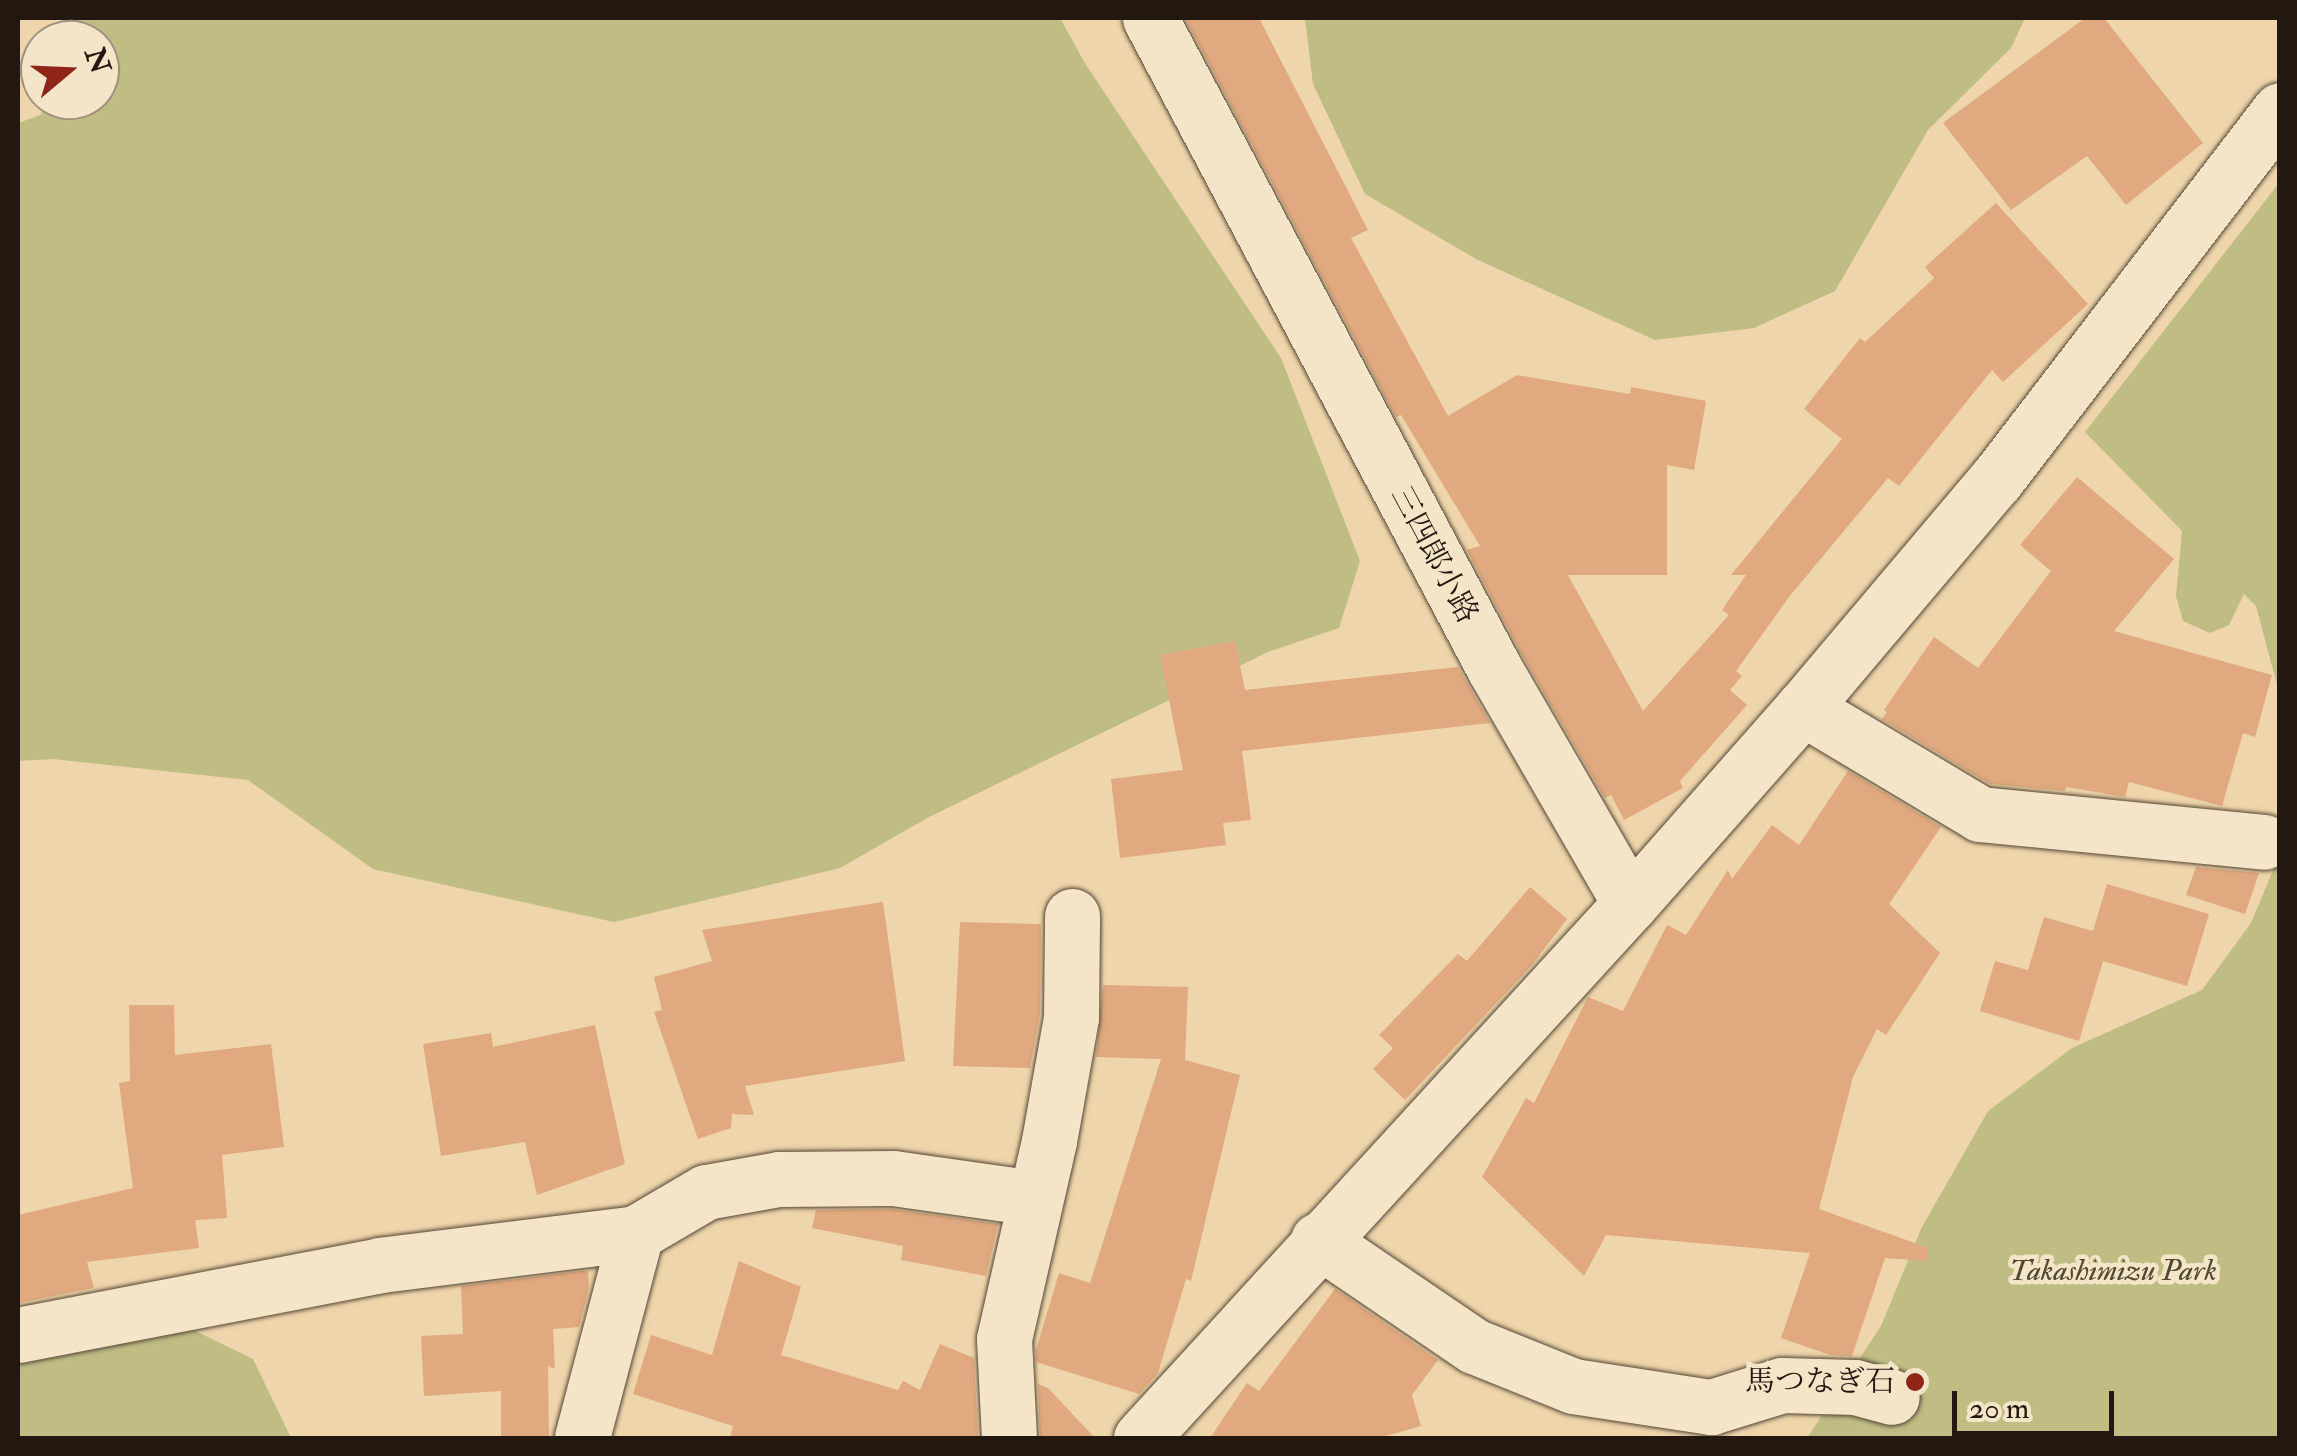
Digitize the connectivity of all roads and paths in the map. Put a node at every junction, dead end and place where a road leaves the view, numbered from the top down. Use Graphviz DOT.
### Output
graph roads {
  1 [pos="1150,18"];
  2 [pos="2280,110"];
  3 [pos="1803,708"];
  4 [pos="2264,842"];
  5 [pos="1630,904"];
  6 [pos="1072,916"];
  7 [pos="1035,1198"];
  8 [pos="636,1232"];
  9 [pos="1318,1240"];
  10 [pos="18,1335"];
  11 [pos="1892,1397"];
  12 [pos="582,1438"];
  13 [pos="1009,1438"];
  14 [pos="1141,1438"];
  1 -- 5 [label="street, 三四郎小路"];
  2 -- 3 [label="street"];
  3 -- 4 [label="street"];
  3 -- 5 [label="street"];
  5 -- 9 [label="street"];
  6 -- 7 [label="street"];
  7 -- 8 [label="street"];
  7 -- 13 [label="street"];
  8 -- 10 [label="street"];
  8 -- 12 [label="street"];
  9 -- 11 [label="street"];
  9 -- 14 [label="street"];
}
